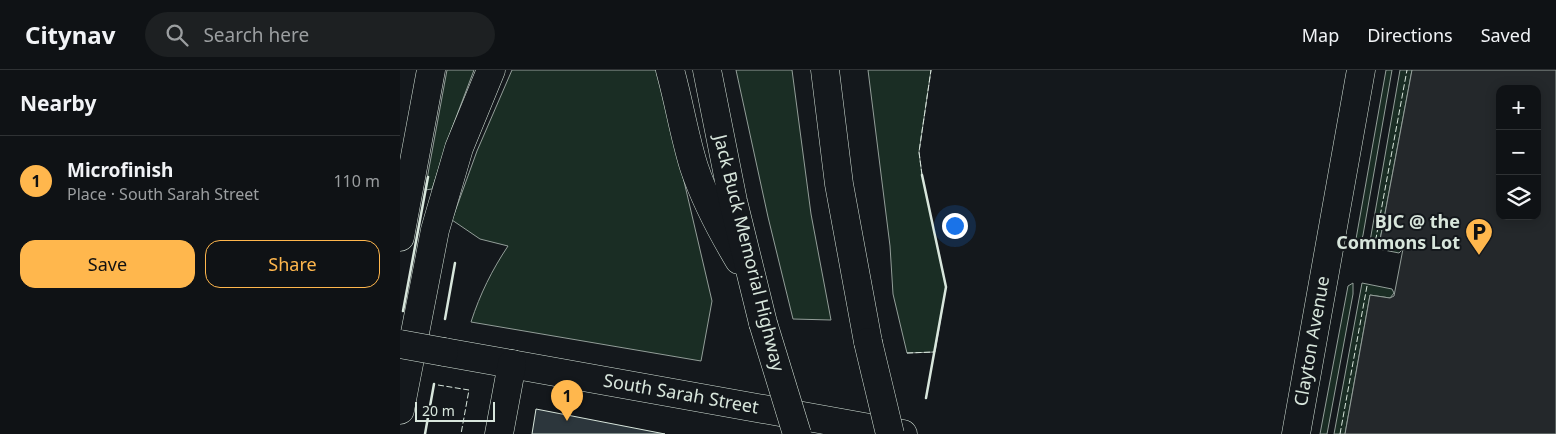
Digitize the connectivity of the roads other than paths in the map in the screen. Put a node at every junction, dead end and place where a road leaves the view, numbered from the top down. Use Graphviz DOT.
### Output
graph roads {
  1 [pos="431,70"];
  2 [pos="491,70"];
  3 [pos="670,70"];
  4 [pos="706,70"];
  5 [pos="825,70"];
  6 [pos="843,70"];
  7 [pos="1360,70"];
  8 [pos="839,184"];
  9 [pos="400,237"];
  10 [pos="751,279"];
  11 [pos="400,344"];
  12 [pos="512,364"];
  13 [pos="400,410"];
  14 [pos="499,434"];
  15 [pos="797,434"];
  16 [pos="890,434"];
  17 [pos="903,434"];
  18 [pos="1296,434"];
  1 -- 9 [label="main road"];
  2 -- 13 [label="main road"];
  3 -- 10 [label="main road"];
  4 -- 10 [label="main road, Jack Buck Memorial Highway"];
  5 -- 8 [label="main road"];
  6 -- 8 [label="main road"];
  7 -- 18 [label="main road, Clayton Avenue"];
  8 -- 16 [label="main road, bridge"];
  10 -- 15 [label="main road, Jack Buck Memorial Highway, bridge"];
  11 -- 12 [label="main road, South Sarah Street, bridge"];
  12 -- 14 [label="main road"];
  12 -- 17 [label="main road, South Sarah Street"];
}
